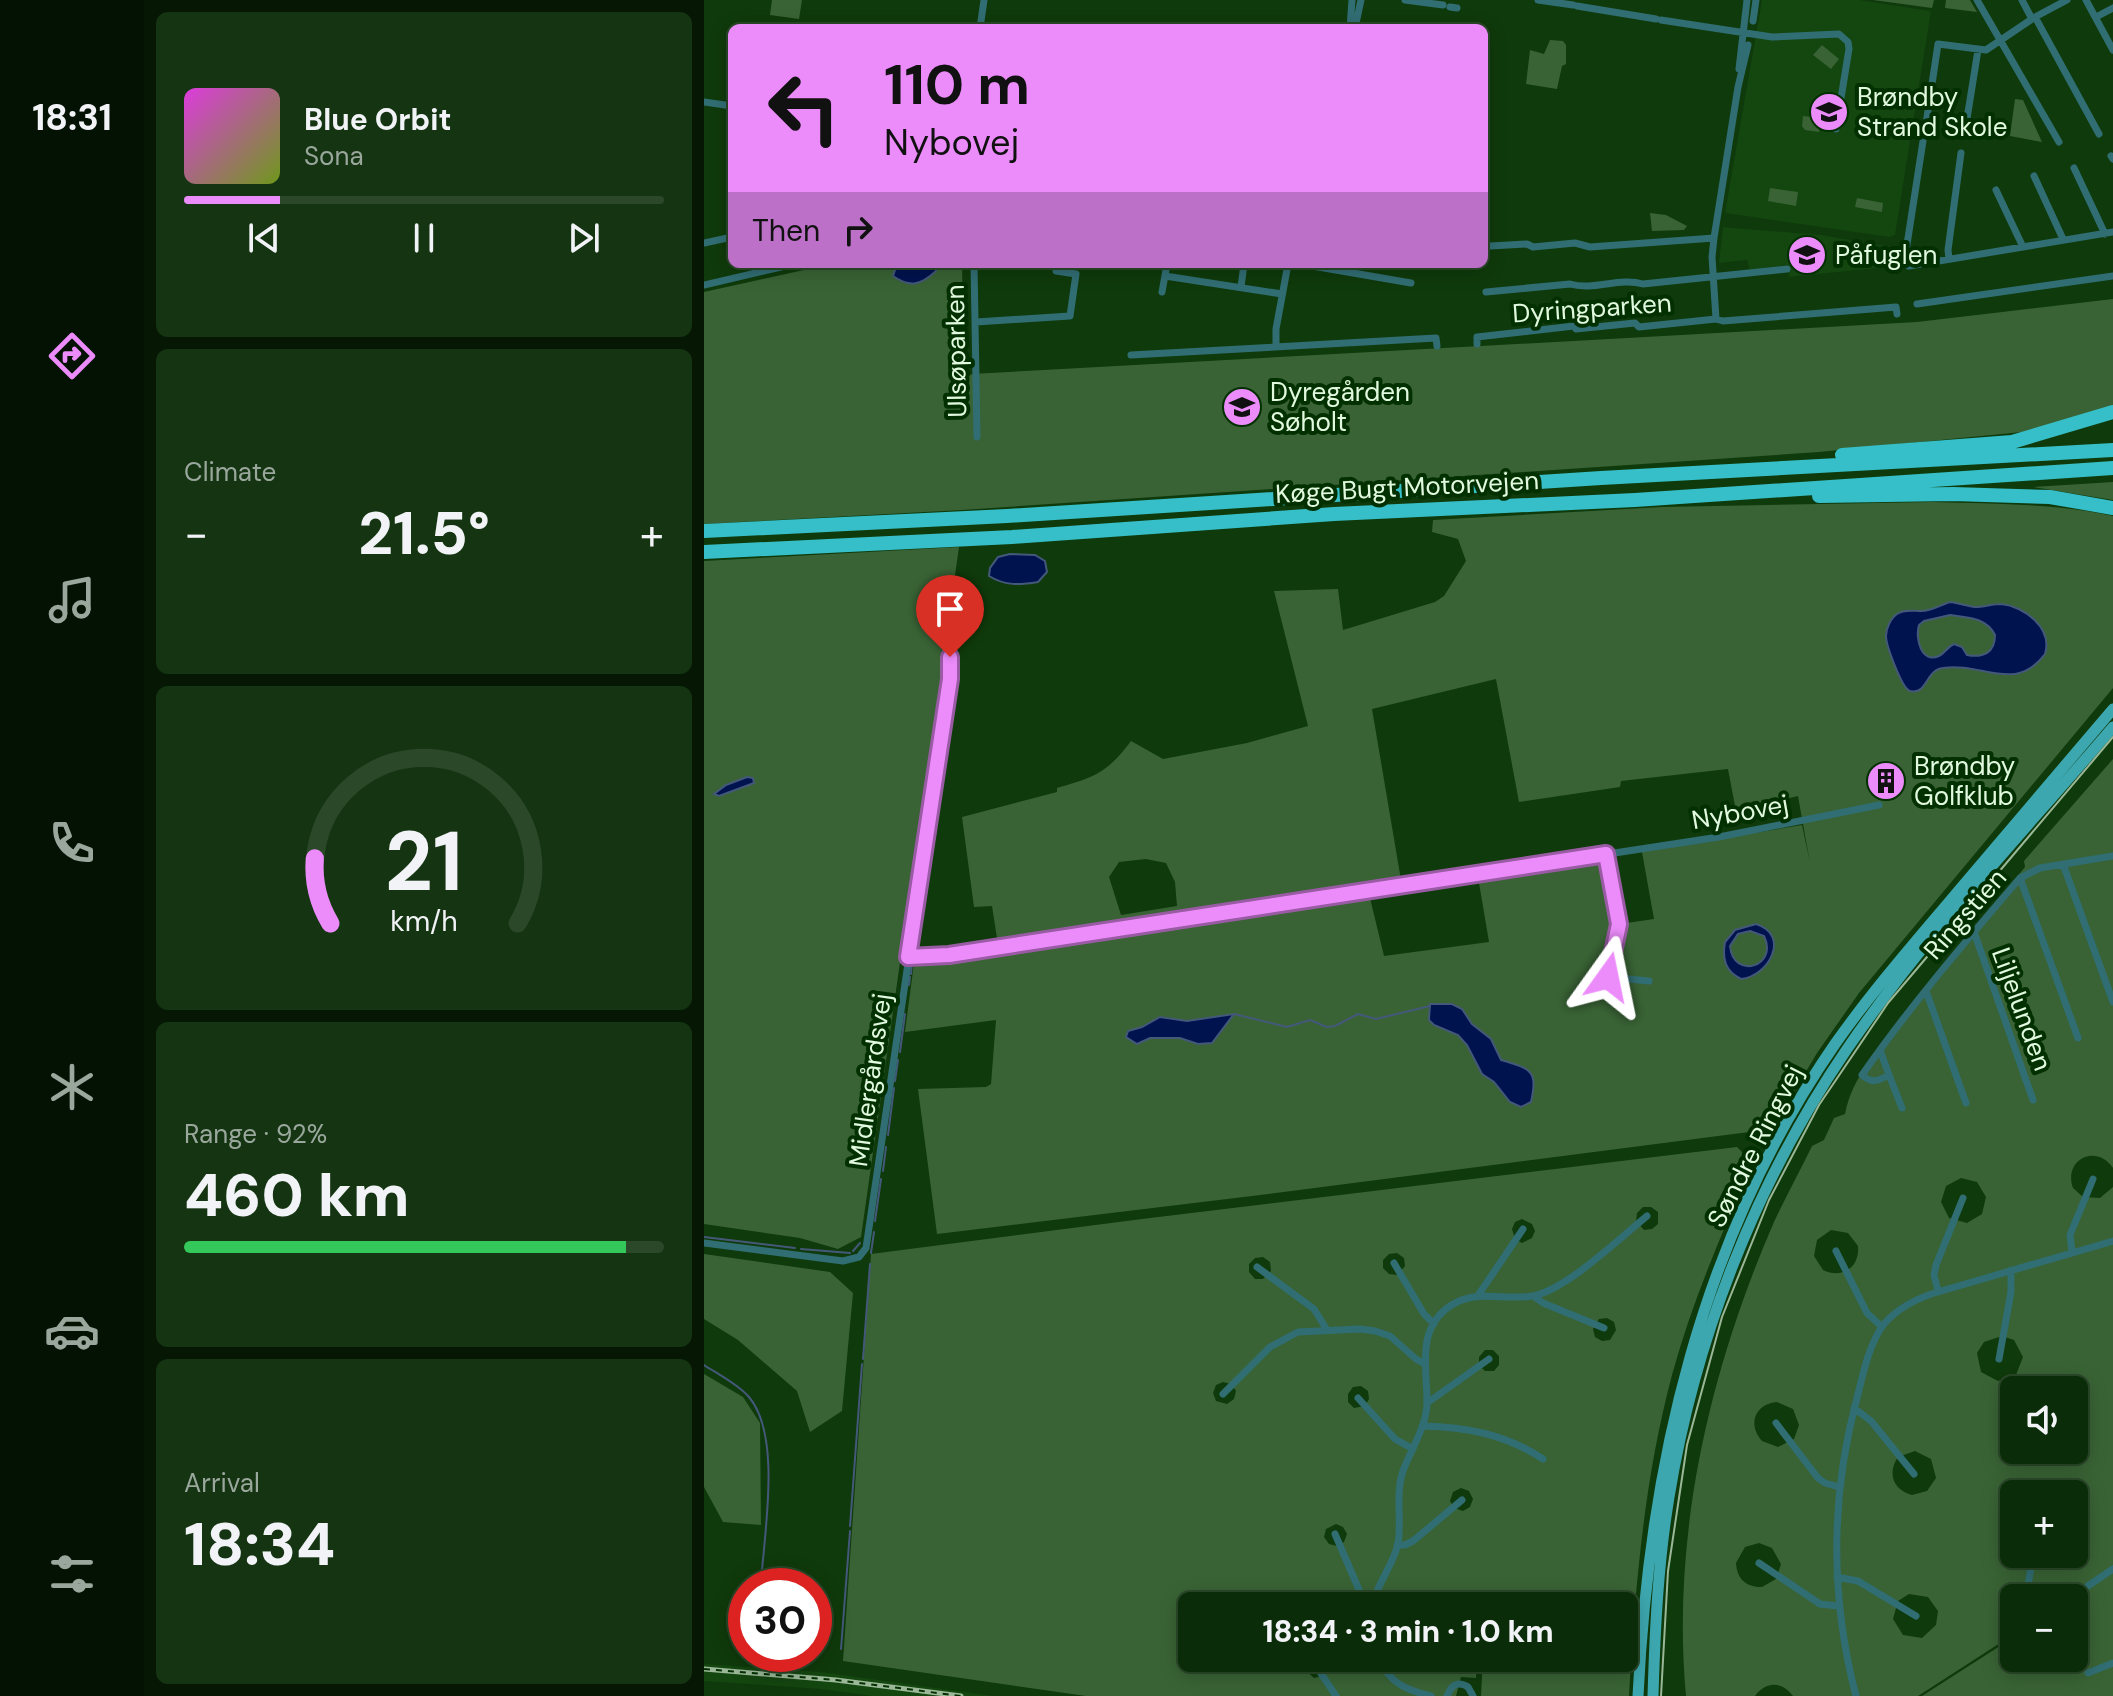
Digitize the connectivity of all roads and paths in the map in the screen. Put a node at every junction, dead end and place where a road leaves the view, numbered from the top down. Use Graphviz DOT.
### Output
graph roads {
  1 [pos="984,0"];
  2 [pos="1352,0"];
  3 [pos="1361,0"];
  4 [pos="1405,0"];
  5 [pos="1538,0"];
  6 [pos="1747,0"];
  7 [pos="1756,0"];
  8 [pos="1977,0"];
  9 [pos="2022,0"];
  10 [pos="2067,0"];
  11 [pos="2086,0"];
  12 [pos="1450,7"];
  13 [pos="2113,8"];
  14 [pos="2096,17"];
  15 [pos="2034,18"];
  16 [pos="1753,21"];
  17 [pos="981,24"];
  18 [pos="1353,24"];
  19 [pos="1354,24"];
  20 [pos="1741,33"];
  21 [pos="2002,40"];
  22 [pos="1748,45"];
  23 [pos="1978,50"];
  24 [pos="2113,50"];
  25 [pos="1738,87"];
  26 [pos="704,102"];
  27 [pos="728,105"];
  28 [pos="1926,124"];
  29 [pos="1836,129"];
  30 [pos="1965,131"];
  31 [pos="2099,134"];
  32 [pos="1923,141"];
  33 [pos="2059,142"];
  34 [pos="1961,153"];
  35 [pos="2074,168"];
  36 [pos="2034,176"];
  37 [pos="1996,190"];
  38 [pos="2109,233"];
  39 [pos="728,238"];
  40 [pos="1714,238"];
  41 [pos="2063,239"];
  42 [pos="704,243"];
  43 [pos="1490,246"];
  44 [pos="2023,247"];
  45 [pos="1949,259"];
  46 [pos="772,268"];
  47 [pos="974,268"];
  48 [pos="1166,268"];
  49 [pos="1243,268"];
  50 [pos="1287,268"];
  51 [pos="1324,268"];
  52 [pos="1787,269"];
  53 [pos="1056,271"];
  54 [pos="1165,276"];
  55 [pos="2113,276"];
  56 [pos="1713,277"];
  57 [pos="1411,283"];
  58 [pos="704,285"];
  59 [pos="1241,287"];
  60 [pos="1162,292"];
  61 [pos="1486,292"];
  62 [pos="1282,294"];
  63 [pos="1917,304"];
  64 [pos="1897,314"];
  65 [pos="1716,319"];
  66 [pos="976,322"];
  67 [pos="1477,344"];
  68 [pos="1276,346"];
  69 [pos="1437,346"];
  70 [pos="1131,355"];
  71 [pos="2113,412"];
  72 [pos="977,437"];
  73 [pos="2113,450"];
  74 [pos="2113,468"];
  75 [pos="1601,478"];
  76 [pos="1635,500"];
  77 [pos="2113,508"];
  78 [pos="704,531"];
  79 [pos="704,552"];
  80 [pos="950,657"];
  81 [pos="2113,709"];
  82 [pos="2113,727"];
  83 [pos="1879,805"];
  84 [pos="1606,854"];
  85 [pos="2112,858"];
  86 [pos="2063,864"];
  87 [pos="2020,878"];
  88 [pos="1974,932"];
  89 [pos="908,957"];
  90 [pos="1649,981"];
  91 [pos="1926,991"];
  92 [pos="2113,1002"];
  93 [pos="2078,1038"];
  94 [pos="1880,1050"];
  95 [pos="1889,1075"];
  96 [pos="2033,1100"];
  97 [pos="1966,1103"];
  98 [pos="1902,1108"];
  99 [pos="2093,1179"];
  100 [pos="1963,1198"];
  101 [pos="1647,1216"];
  102 [pos="1523,1229"];
  103 [pos="2113,1241"];
  104 [pos="704,1243"];
  105 [pos="1836,1251"];
  106 [pos="2072,1252"];
  107 [pos="1394,1263"];
  108 [pos="1257,1267"];
  109 [pos="2011,1270"];
  110 [pos="1938,1291"];
  111 [pos="1479,1294"];
  112 [pos="1533,1296"];
  113 [pos="1434,1324"];
  114 [pos="1882,1327"];
  115 [pos="1604,1328"];
  116 [pos="1327,1330"];
  117 [pos="1489,1359"];
  118 [pos="1999,1359"];
  119 [pos="1423,1363"];
  120 [pos="1223,1394"];
  121 [pos="1358,1398"];
  122 [pos="1427,1403"];
  123 [pos="1854,1408"];
  124 [pos="1776,1423"];
  125 [pos="1422,1426"];
  126 [pos="1413,1449"];
  127 [pos="1543,1459"];
  128 [pos="1914,1474"];
  129 [pos="1839,1487"];
  130 [pos="1462,1500"];
  131 [pos="1335,1534"];
  132 [pos="1397,1545"];
  133 [pos="1759,1563"];
  134 [pos="2113,1569"];
  135 [pos="1837,1577"];
  136 [pos="2088,1586"];
  137 [pos="1360,1592"];
  138 [pos="1378,1592"];
  139 [pos="1838,1606"];
  140 [pos="1916,1616"];
  141 [pos="2113,1663"];
  142 [pos="1320,1672"];
  143 [pos="1386,1672"];
  144 [pos="2088,1673"];
  145 [pos="1403,1692"];
  146 [pos="1336,1696"];
  147 [pos="1431,1696"];
  148 [pos="1447,1696"];
  149 [pos="1473,1696"];
  150 [pos="1638,1696"];
  151 [pos="1653,1696"];
  152 [pos="1856,1696"];
  1 -- 17 [label="street"];
  2 -- 18 [label="street"];
  3 -- 19 [label="street"];
  4 -- 12 [label="street"];
  5 -- 20 [label="street"];
  6 -- 20 [label="street"];
  7 -- 16 [label="street"];
  8 -- 21 [label="street"];
  9 -- 15 [label="street"];
  10 -- 15 [label="street"];
  11 -- 14 [label="street"];
  13 -- 14 [label="street"];
  14 -- 24 [label="street"];
  15 -- 21 [label="street"];
  15 -- 31 [label="street"];
  20 -- 25 [label="street"];
  20 -- 29 [label="street"];
  21 -- 23 [label="street"];
  21 -- 33 [label="street"];
  22 -- 25 [label="street"];
  23 -- 28 [label="street"];
  23 -- 30 [label="street"];
  25 -- 40 [label="street"];
  26 -- 27 [label="street"];
  32 -- 45 [label="street"];
  34 -- 45 [label="street"];
  35 -- 38 [label="street"];
  36 -- 41 [label="street"];
  37 -- 44 [label="street"];
  38 -- 41 [label="street"];
  39 -- 42 [label="street"];
  40 -- 43 [label="street"];
  40 -- 56 [label="street"];
  41 -- 44 [label="street"];
  44 -- 45 [label="street"];
  46 -- 58 [label="street"];
  47 -- 66 [label="street, Ulsøparken"];
  48 -- 54 [label="street"];
  49 -- 59 [label="street"];
  50 -- 62 [label="street"];
  51 -- 57 [label="street"];
  52 -- 56 [label="street, Dyringparken"];
  53 -- 66 [label="street"];
  54 -- 59 [label="street"];
  54 -- 60 [label="street"];
  55 -- 63 [label="street"];
  56 -- 61 [label="street, Dyringparken"];
  56 -- 65 [label="street"];
  59 -- 62 [label="street"];
  62 -- 68 [label="street"];
  64 -- 65 [label="street, Dyringparken"];
  65 -- 67 [label="street, Dyringparken"];
  66 -- 72 [label="street, Ulsøparken"];
  68 -- 69 [label="street"];
  68 -- 70 [label="street"];
  71 -- 75 [label="highway"];
  73 -- 75 [label="highway, Køge Bugt Motorvejen"];
  74 -- 76 [label="highway, Køge Bugt Motorvejen"];
  75 -- 78 [label="highway, Køge Bugt Motorvejen"];
  76 -- 77 [label="highway"];
  76 -- 79 [label="highway, Køge Bugt Motorvejen"];
  80 -- 89 [label="street, Midlergårdsvej"];
  81 -- 150 [label="main road, Søndre Ringvej"];
  82 -- 151 [label="main road, Søndre Ringvej"];
  83 -- 84 [label="street, Nybovej"];
  84 -- 89 [label="street, Nybovej"];
  84 -- 90 [label="street"];
  85 -- 86 [label="street, Ringstien"];
  86 -- 87 [label="street, Ringstien"];
  86 -- 92 [label="street"];
  87 -- 88 [label="street, Ringstien"];
  87 -- 93 [label="street"];
  88 -- 91 [label="street, Ringstien"];
  88 -- 96 [label="street, Liljelunden"];
  89 -- 104 [label="street, Midlergårdsvej"];
  91 -- 94 [label="street, Ringstien"];
  91 -- 97 [label="street"];
  94 -- 95 [label="street"];
  94 -- 95 [label="street, Ringstien"];
  95 -- 98 [label="street"];
  99 -- 106 [label="street"];
  100 -- 110 [label="street"];
  101 -- 112 [label="street"];
  102 -- 111 [label="street"];
  103 -- 106 [label="street"];
  105 -- 114 [label="street"];
  106 -- 109 [label="street"];
  107 -- 113 [label="street"];
  108 -- 116 [label="street"];
  109 -- 110 [label="street"];
  109 -- 118 [label="street"];
  110 -- 114 [label="street"];
  111 -- 112 [label="street"];
  111 -- 113 [label="street"];
  112 -- 115 [label="street"];
  113 -- 119 [label="street"];
  114 -- 123 [label="street"];
  116 -- 119 [label="street"];
  116 -- 120 [label="street"];
  117 -- 122 [label="street"];
  119 -- 122 [label="street"];
  121 -- 126 [label="street"];
  122 -- 125 [label="street"];
  123 -- 128 [label="street"];
  123 -- 129 [label="street"];
  124 -- 129 [label="street"];
  125 -- 126 [label="street"];
  125 -- 127 [label="street"];
  126 -- 132 [label="street"];
  129 -- 135 [label="street"];
  130 -- 132 [label="street"];
  131 -- 137 [label="street"];
  132 -- 138 [label="street"];
  133 -- 139 [label="street"];
  134 -- 136 [label="street"];
  135 -- 139 [label="street"];
  135 -- 140 [label="street"];
  139 -- 152 [label="street"];
  141 -- 144 [label="street"];
  142 -- 146 [label="street"];
  143 -- 145 [label="street"];
  145 -- 147 [label="street"];
  148 -- 149 [label="street"];
}
